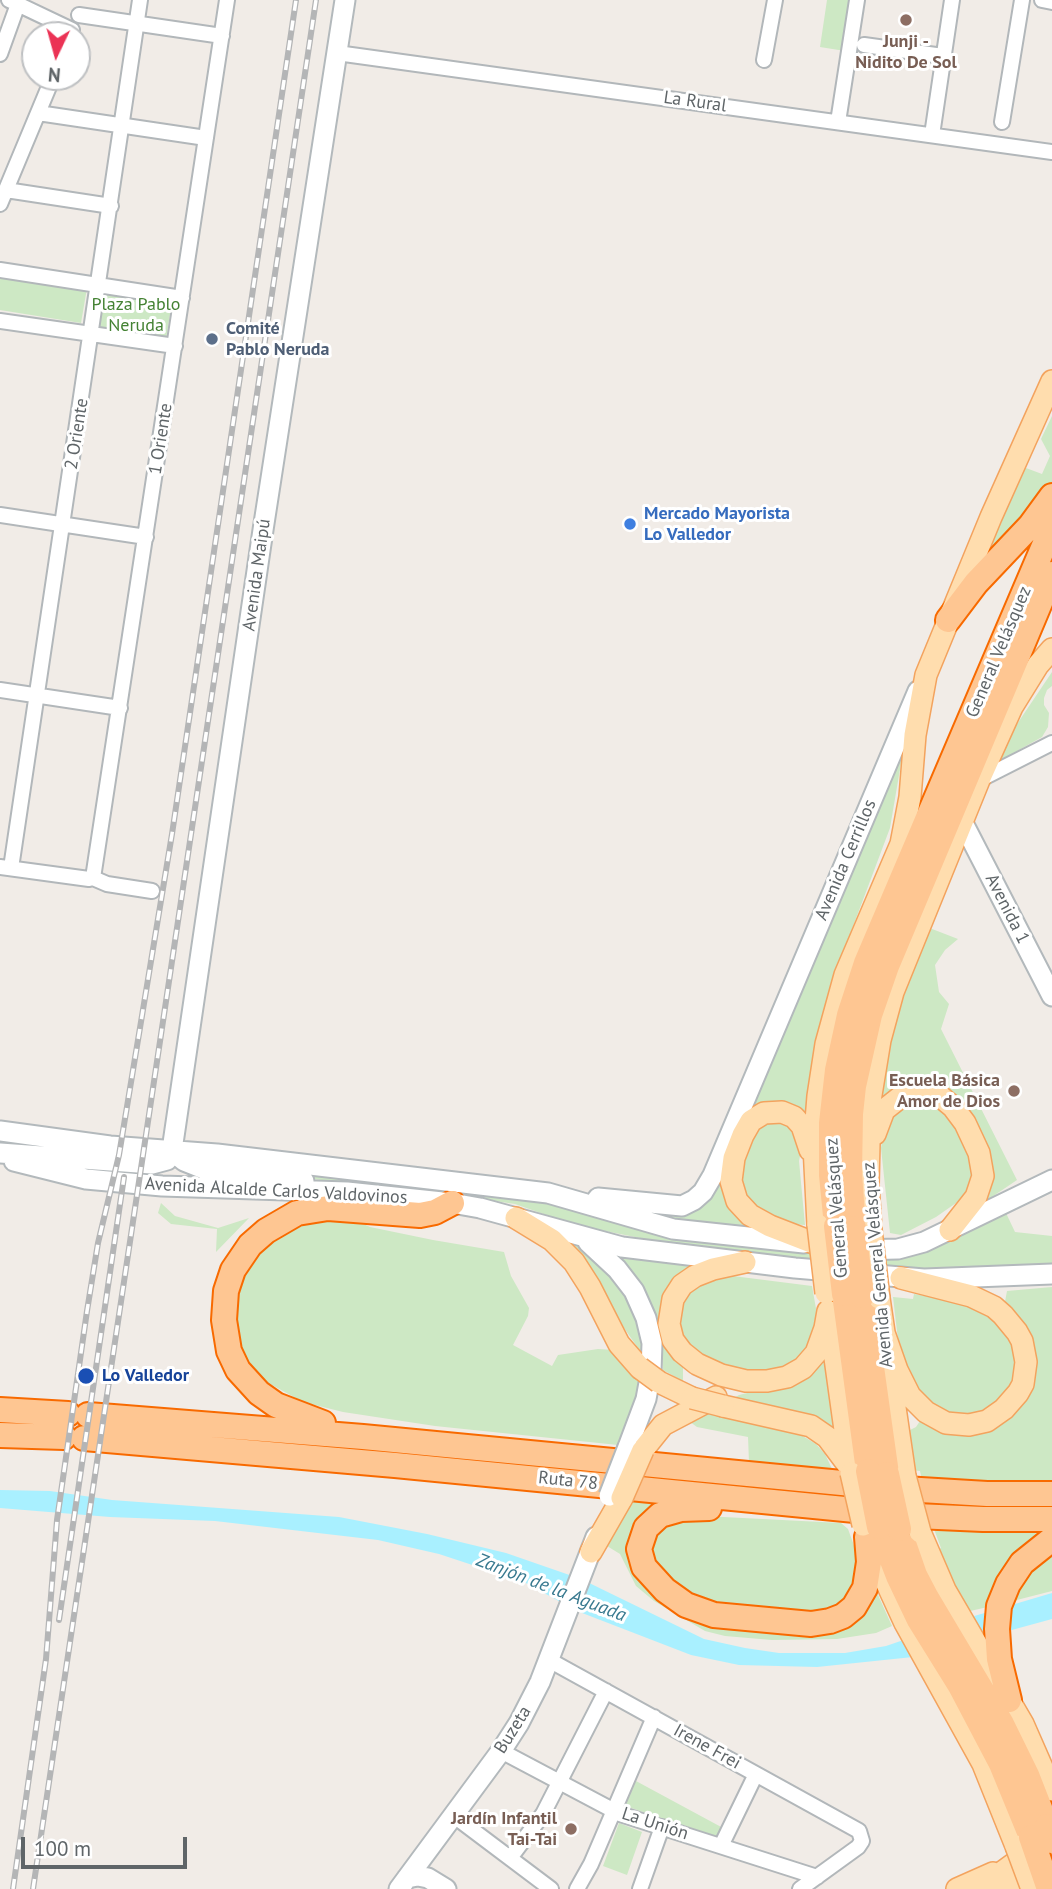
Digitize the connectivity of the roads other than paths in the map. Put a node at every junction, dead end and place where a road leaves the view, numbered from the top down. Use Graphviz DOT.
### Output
graph roads {
  1 [pos="85,0"];
  2 [pos="140,0"];
  3 [pos="227,0"];
  4 [pos="345,0"];
  5 [pos="775,0"];
  6 [pos="857,0"];
  7 [pos="952,0"];
  8 [pos="1022,0"];
  9 [pos="1042,0"];
  10 [pos="13,2"];
  11 [pos="1052,2"];
  12 [pos="79,15"];
  13 [pos="50,21"];
  14 [pos="76,21"];
  15 [pos="138,24"];
  16 [pos="222,36"];
  17 [pos="864,45"];
  18 [pos="337,52"];
  19 [pos="0,54"];
  20 [pos="943,56"];
  21 [pos="764,60"];
  22 [pos="47,91"];
  23 [pos="38,113"];
  24 [pos="838,122"];
  25 [pos="1002,122"];
  26 [pos="123,126"];
  27 [pos="932,135"];
  28 [pos="206,138"];
  29 [pos="1052,152"];
  30 [pos="3,197"];
  31 [pos="111,206"];
  32 [pos="0,270"];
  33 [pos="99,285"];
  34 [pos="182,298"];
  35 [pos="0,320"];
  36 [pos="92,334"];
  37 [pos="175,346"];
  38 [pos="1052,382"];
  39 [pos="1050,510"];
  40 [pos="0,515"];
  41 [pos="63,524"];
  42 [pos="146,537"];
  43 [pos="1052,574"];
  44 [pos="1052,594"];
  45 [pos="948,620"];
  46 [pos="1052,649"];
  47 [pos="926,675"];
  48 [pos="0,691"];
  49 [pos="37,696"];
  50 [pos="1012,707"];
  51 [pos="120,708"];
  52 [pos="1052,743"];
  53 [pos="979,780"];
  54 [pos="962,821"];
  55 [pos="901,844"];
  56 [pos="6,867"];
  57 [pos="93,878"];
  58 [pos="152,891"];
  59 [pos="1044,964"];
  60 [pos="1052,996"];
  61 [pos="0,1131"];
  62 [pos="172,1150"];
  63 [pos="0,1155"];
  64 [pos="814,1173"];
  65 [pos="1052,1180"];
  66 [pos="868,1185"];
  67 [pos="347,1192"];
  68 [pos="548,1193"];
  69 [pos="452,1203"];
  70 [pos="516,1218"];
  71 [pos="950,1230"];
  72 [pos="840,1231"];
  73 [pos="582,1237"];
  74 [pos="745,1262"];
  75 [pos="1052,1274"];
  76 [pos="901,1278"];
  77 [pos="848,1298"];
  78 [pos="883,1330"];
  79 [pos="757,1382"];
  80 [pos="0,1410"];
  81 [pos="76,1426"];
  82 [pos="0,1435"];
  83 [pos="363,1437"];
  84 [pos="636,1449"];
  85 [pos="872,1472"];
  86 [pos="1052,1494"];
  87 [pos="769,1501"];
  88 [pos="1052,1519"];
  89 [pos="886,1530"];
  90 [pos="1052,1539"];
  91 [pos="591,1552"];
  92 [pos="930,1618"];
  93 [pos="963,1654"];
  94 [pos="549,1660"];
  95 [pos="606,1691"];
  96 [pos="1009,1700"];
  97 [pos="654,1717"];
  98 [pos="501,1751"];
  99 [pos="756,1774"];
  100 [pos="559,1782"];
  101 [pos="1052,1790"];
  102 [pos="613,1811"];
  103 [pos="454,1816"];
  104 [pos="662,1827"];
  105 [pos="1035,1842"];
  106 [pos="721,1846"];
  107 [pos="426,1852"];
  108 [pos="1052,1855"];
  109 [pos="510,1858"];
  110 [pos="817,1877"];
  111 [pos="403,1884"];
  112 [pos="440,1884"];
  113 [pos="644,1888"];
  114 [pos="1043,1888"];
  115 [pos="551,1889"];
  116 [pos="577,1889"];
  117 [pos="800,1889"];
  118 [pos="957,1889"];
  119 [pos="979,1889"];
  120 [pos="1007,1889"];
  1 -- 12 [label="street"];
  2 -- 15 [label="street, 2 Oriente"];
  3 -- 16 [label="street, 1 Oriente"];
  4 -- 18 [label="main road, Avenida Maipú"];
  5 -- 21 [label="street"];
  6 -- 24 [label="street"];
  7 -- 20 [label="street"];
  8 -- 25 [label="street"];
  9 -- 11 [label="street"];
  10 -- 13 [label="street"];
  10 -- 19 [label="street"];
  12 -- 14 [label="street"];
  12 -- 15 [label="street"];
  15 -- 16 [label="street"];
  15 -- 26 [label="street, 2 Oriente"];
  16 -- 28 [label="street, 1 Oriente"];
  17 -- 20 [label="street"];
  18 -- 24 [label="street, La Rural"];
  18 -- 62 [label="main road, Avenida Maipú"];
  20 -- 27 [label="street"];
  22 -- 23 [label="street"];
  23 -- 26 [label="street"];
  23 -- 30 [label="street"];
  24 -- 27 [label="street, La Rural"];
  26 -- 28 [label="street"];
  26 -- 31 [label="street, 2 Oriente"];
  27 -- 29 [label="street, La Rural"];
  28 -- 34 [label="street, 1 Oriente"];
  30 -- 31 [label="street"];
  31 -- 33 [label="street, 2 Oriente"];
  32 -- 33 [label="street"];
  33 -- 34 [label="street"];
  33 -- 36 [label="street, 2 Oriente"];
  34 -- 37 [label="street, 1 Oriente"];
  35 -- 36 [label="street"];
  36 -- 37 [label="street"];
  36 -- 41 [label="street, 2 Oriente"];
  37 -- 42 [label="street, 1 Oriente"];
  38 -- 45 [label="main road, Avenida Cerrillos"];
  39 -- 45 [label="highway"];
  39 -- 55 [label="highway"];
  39 -- 72 [label="highway, General Velásquez"];
  40 -- 41 [label="street"];
  41 -- 42 [label="street"];
  41 -- 49 [label="street, 2 Oriente"];
  42 -- 51 [label="street, 1 Oriente"];
  43 -- 72 [label="highway, General Velásquez"];
  44 -- 50 [label="highway"];
  45 -- 47 [label="main road, Avenida Cerrillos"];
  46 -- 50 [label="main road, Avenida General Velásquez"];
  47 -- 55 [label="main road, Avenida General Velásquez"];
  47 -- 68 [label="main road, Avenida Cerrillos"];
  48 -- 49 [label="street"];
  49 -- 51 [label="street"];
  49 -- 56 [label="street, 2 Oriente"];
  50 -- 53 [label="main road, Avenida General Velásquez"];
  51 -- 57 [label="street, 1 Oriente"];
  52 -- 53 [label="street"];
  53 -- 54 [label="main road, Avenida General Velásquez"];
  54 -- 59 [label="main road, Avenida 1"];
  54 -- 66 [label="main road, Avenida General Velásquez"];
  55 -- 64 [label="main road, Avenida General Velásquez"];
  56 -- 57 [label="street"];
  57 -- 58 [label="street"];
  59 -- 60 [label="main road, Avenida 1"];
  61 -- 62 [label="main road, Avenida Alcalde Carlos Valdovinos"];
  62 -- 63 [label="main road"];
  62 -- 67 [label="main road"];
  62 -- 68 [label="main road, Avenida Alcalde Carlos Valdovinos"];
  63 -- 67 [label="main road, Avenida Alcalde Carlos Valdovinos"];
  64 -- 72 [label="main road, Avenida General Velásquez"];
  64 -- 72 [label="main road"];
  65 -- 71 [label="main road, Avenida Alcalde Carlos Valdovinos"];
  66 -- 71 [label="main road"];
  66 -- 72 [label="main road, Avenida General Velásquez"];
  67 -- 69 [label="main road, Avenida Alcalde Carlos Valdovinos"];
  68 -- 72 [label="main road, Avenida Alcalde Carlos Valdovinos"];
  69 -- 70 [label="main road, Avenida Alcalde Carlos Valdovinos"];
  69 -- 83 [label="highway"];
  70 -- 73 [label="main road, Avenida Alcalde Carlos Valdovinos"];
  70 -- 85 [label="main road, bridge"];
  71 -- 72 [label="main road, Avenida Alcalde Carlos Valdovinos"];
  72 -- 77 [label="highway, General Velásquez, bridge"];
  72 -- 77 [label="main road, Avenida General Velásquez, bridge"];
  73 -- 74 [label="main road, Avenida Alcalde Carlos Valdovinos"];
  73 -- 84 [label="main road"];
  74 -- 76 [label="main road, Avenida Alcalde Carlos Valdovinos"];
  74 -- 79 [label="main road"];
  75 -- 76 [label="main road, Avenida Alcalde Carlos Valdovinos"];
  76 -- 78 [label="main road"];
  77 -- 78 [label="main road, Avenida General Velásquez"];
  77 -- 79 [label="main road"];
  77 -- 85 [label="highway, General Velásquez"];
  77 -- 85 [label="main road, Avenida General Velásquez"];
  78 -- 85 [label="main road, Avenida General Velásquez"];
  79 -- 84 [label="main road"];
  80 -- 81 [label="highway, Ruta 78"];
  81 -- 82 [label="highway, Ruta 78"];
  81 -- 83 [label="highway, Ruta 78"];
  81 -- 87 [label="highway, Ruta 78"];
  83 -- 86 [label="highway, Ruta 78"];
  84 -- 91 [label="main road, bridge"];
  85 -- 89 [label="highway, General Velásquez, bridge"];
  85 -- 89 [label="main road, Avenida General Velásquez, bridge"];
  87 -- 88 [label="highway, Ruta 78"];
  87 -- 89 [label="highway"];
  89 -- 92 [label="highway, General Velásquez"];
  89 -- 92 [label="main road, Avenida General Velásquez"];
  90 -- 93 [label="highway"];
  91 -- 94 [label="main road, Buzeta"];
  92 -- 93 [label="highway, General Velásquez"];
  92 -- 93 [label="main road, Avenida General Velásquez"];
  93 -- 96 [label="highway"];
  93 -- 105 [label="highway, General Velásquez"];
  94 -- 95 [label="street, Irene Frei"];
  94 -- 98 [label="main road, Buzeta"];
  95 -- 97 [label="street, Irene Frei"];
  95 -- 100 [label="street"];
  96 -- 101 [label="main road"];
  97 -- 99 [label="street, Irene Frei"];
  97 -- 102 [label="street"];
  98 -- 100 [label="street, La Unión"];
  98 -- 103 [label="main road, Buzeta"];
  99 -- 106 [label="street"];
  99 -- 110 [label="street, Irene Frei"];
  100 -- 102 [label="street, La Unión"];
  100 -- 109 [label="street"];
  102 -- 104 [label="street, La Unión"];
  102 -- 116 [label="street"];
  103 -- 107 [label="main road, Buzeta"];
  103 -- 109 [label="street"];
  104 -- 106 [label="street, La Unión"];
  104 -- 113 [label="street"];
  105 -- 114 [label="highway, General Velásquez, bridge"];
  105 -- 118 [label="main road"];
  105 -- 119 [label="main road"];
  106 -- 110 [label="street, La Unión"];
  107 -- 111 [label="main road, Buzeta"];
  107 -- 112 [label="main road"];
  108 -- 120 [label="main road"];
  109 -- 115 [label="street"];
  110 -- 117 [label="street"];
  111 -- 112 [label="main road"];
}
